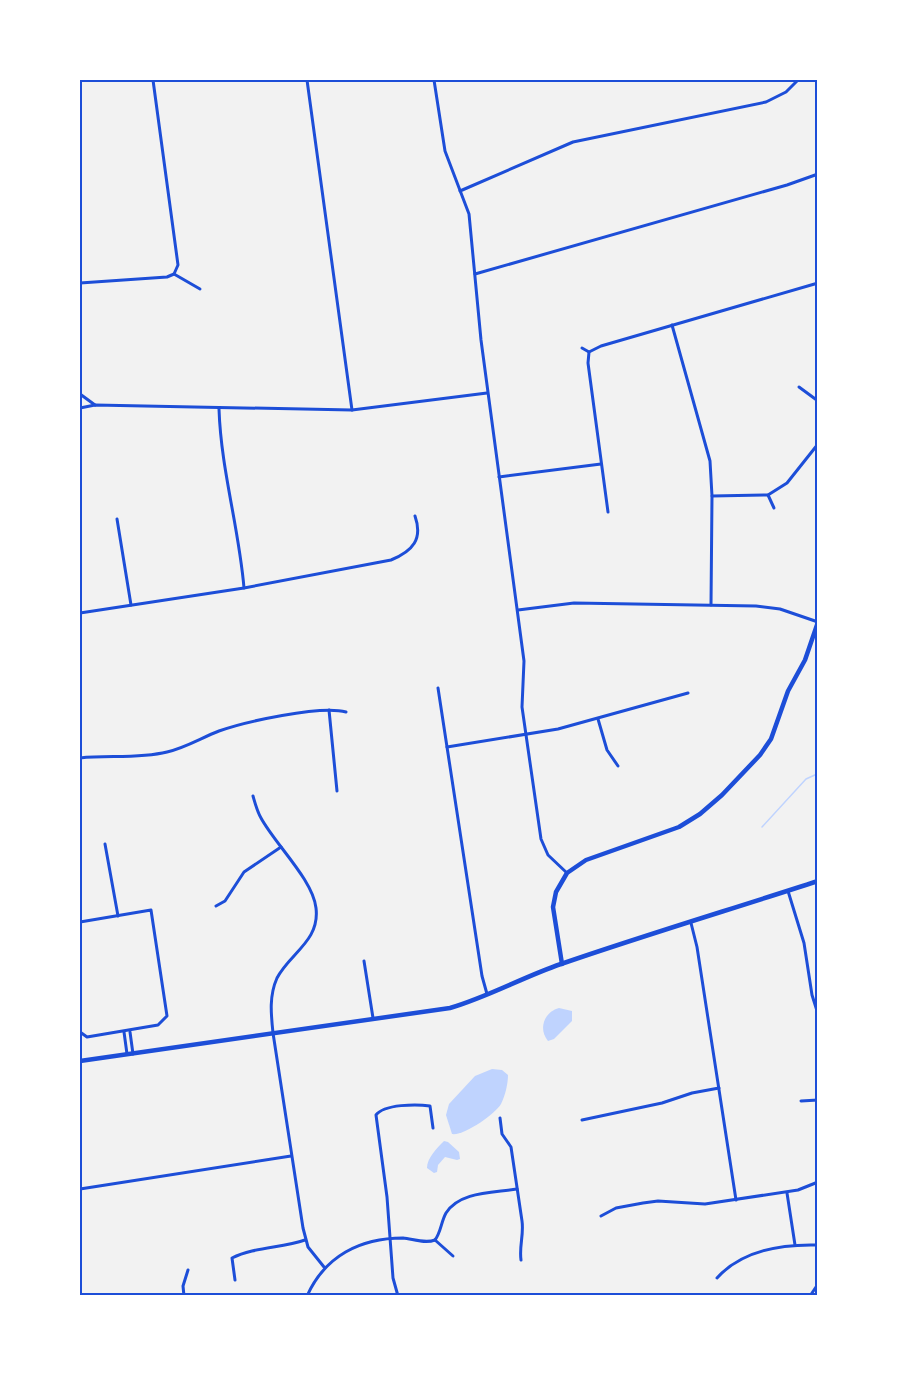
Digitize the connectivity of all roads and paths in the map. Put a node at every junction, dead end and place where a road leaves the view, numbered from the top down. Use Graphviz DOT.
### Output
graph roads {
  1 [pos="153,80"];
  2 [pos="307,80"];
  3 [pos="434,80"];
  4 [pos="798,80"];
  5 [pos="818,174"];
  6 [pos="460,191"];
  7 [pos="174,274"];
  8 [pos="475,274"];
  9 [pos="80,283"];
  10 [pos="818,283"];
  11 [pos="200,289"];
  12 [pos="672,325"];
  13 [pos="582,348"];
  14 [pos="589,352"];
  15 [pos="799,387"];
  16 [pos="488,393"];
  17 [pos="80,394"];
  18 [pos="818,401"];
  19 [pos="95,405"];
  20 [pos="80,408"];
  21 [pos="219,409"];
  22 [pos="352,410"];
  23 [pos="818,444"];
  24 [pos="601,464"];
  25 [pos="499,477"];
  26 [pos="768,495"];
  27 [pos="712,496"];
  28 [pos="774,508"];
  29 [pos="608,513"];
  30 [pos="416,516"];
  31 [pos="117,519"];
  32 [pos="244,588"];
  33 [pos="132,605"];
  34 [pos="711,605"];
  35 [pos="518,610"];
  36 [pos="80,613"];
  37 [pos="818,622"];
  38 [pos="438,688"];
  39 [pos="688,693"];
  40 [pos="329,710"];
  41 [pos="346,712"];
  42 [pos="598,719"];
  43 [pos="526,735"];
  44 [pos="447,747"];
  45 [pos="80,758"];
  46 [pos="618,766"];
  47 [pos="337,791"];
  48 [pos="253,796"];
  49 [pos="105,844"];
  50 [pos="281,847"];
  51 [pos="567,873"];
  52 [pos="818,881"];
  53 [pos="788,891"];
  54 [pos="216,906"];
  55 [pos="118,916"];
  56 [pos="80,922"];
  57 [pos="691,923"];
  58 [pos="364,961"];
  59 [pos="562,964"];
  60 [pos="487,994"];
  61 [pos="818,1014"];
  62 [pos="374,1020"];
  63 [pos="130,1031"];
  64 [pos="80,1032"];
  65 [pos="124,1032"];
  66 [pos="273,1033"];
  67 [pos="133,1054"];
  68 [pos="127,1055"];
  69 [pos="80,1062"];
  70 [pos="719,1088"];
  71 [pos="818,1100"];
  72 [pos="801,1101"];
  73 [pos="500,1118"];
  74 [pos="582,1120"];
  75 [pos="433,1128"];
  76 [pos="292,1156"];
  77 [pos="818,1182"];
  78 [pos="80,1189"];
  79 [pos="517,1189"];
  80 [pos="787,1192"];
  81 [pos="736,1200"];
  82 [pos="601,1216"];
  83 [pos="391,1239"];
  84 [pos="305,1240"];
  85 [pos="435,1240"];
  86 [pos="795,1245"];
  87 [pos="818,1245"];
  88 [pos="453,1256"];
  89 [pos="521,1260"];
  90 [pos="324,1268"];
  91 [pos="188,1270"];
  92 [pos="717,1278"];
  93 [pos="235,1280"];
  94 [pos="818,1284"];
  95 [pos="184,1296"];
  96 [pos="307,1296"];
  97 [pos="398,1296"];
  98 [pos="810,1296"];
  1 -- 7 [label="street"];
  2 -- 22 [label="street"];
  3 -- 6 [label="street"];
  4 -- 6 [label="street"];
  5 -- 8 [label="street"];
  6 -- 8 [label="street"];
  7 -- 9 [label="street"];
  7 -- 11 [label="street"];
  8 -- 16 [label="street"];
  10 -- 12 [label="street"];
  12 -- 14 [label="street"];
  12 -- 27 [label="street"];
  13 -- 14 [label="street"];
  14 -- 24 [label="street"];
  15 -- 18 [label="street"];
  16 -- 22 [label="street"];
  16 -- 25 [label="street"];
  17 -- 19 [label="street"];
  19 -- 20 [label="street"];
  19 -- 21 [label="street"];
  21 -- 22 [label="street"];
  21 -- 32 [label="street"];
  23 -- 26 [label="street"];
  24 -- 25 [label="street"];
  24 -- 29 [label="street"];
  25 -- 35 [label="street"];
  26 -- 27 [label="street"];
  26 -- 28 [label="street"];
  27 -- 34 [label="street"];
  30 -- 32 [label="street"];
  31 -- 33 [label="street"];
  32 -- 33 [label="street"];
  33 -- 36 [label="street"];
  34 -- 35 [label="street"];
  34 -- 37 [label="street"];
  35 -- 43 [label="street"];
  37 -- 51 [label="main road"];
  38 -- 44 [label="street"];
  39 -- 42 [label="street"];
  40 -- 41 [label="street"];
  40 -- 45 [label="street"];
  40 -- 47 [label="street"];
  42 -- 43 [label="street"];
  42 -- 46 [label="street"];
  43 -- 44 [label="street"];
  43 -- 51 [label="street"];
  44 -- 60 [label="street"];
  48 -- 50 [label="street"];
  49 -- 55 [label="street"];
  50 -- 54 [label="street"];
  50 -- 66 [label="street"];
  51 -- 59 [label="main road"];
  52 -- 53 [label="main road"];
  53 -- 57 [label="main road"];
  53 -- 61 [label="street"];
  55 -- 56 [label="street"];
  55 -- 63 [label="street"];
  57 -- 59 [label="main road"];
  57 -- 70 [label="street"];
  58 -- 62 [label="street"];
  59 -- 60 [label="main road"];
  60 -- 62 [label="main road"];
  62 -- 66 [label="main road"];
  63 -- 65 [label="street"];
  63 -- 67 [label="street"];
  64 -- 65 [label="street"];
  65 -- 68 [label="street"];
  66 -- 67 [label="main road"];
  66 -- 76 [label="street"];
  67 -- 68 [label="main road"];
  68 -- 69 [label="main road"];
  70 -- 74 [label="street"];
  70 -- 81 [label="street"];
  71 -- 72 [label="street"];
  73 -- 79 [label="street"];
  75 -- 83 [label="street"];
  76 -- 78 [label="street"];
  76 -- 84 [label="street"];
  77 -- 80 [label="street"];
  79 -- 85 [label="street"];
  79 -- 89 [label="street"];
  80 -- 81 [label="street"];
  80 -- 86 [label="street"];
  81 -- 82 [label="street"];
  83 -- 85 [label="street"];
  83 -- 90 [label="street"];
  83 -- 97 [label="street"];
  84 -- 90 [label="street"];
  84 -- 93 [label="street"];
  85 -- 88 [label="street"];
  86 -- 87 [label="street"];
  86 -- 92 [label="street"];
  90 -- 96 [label="street"];
  91 -- 95 [label="street"];
  94 -- 98 [label="street"];
}
